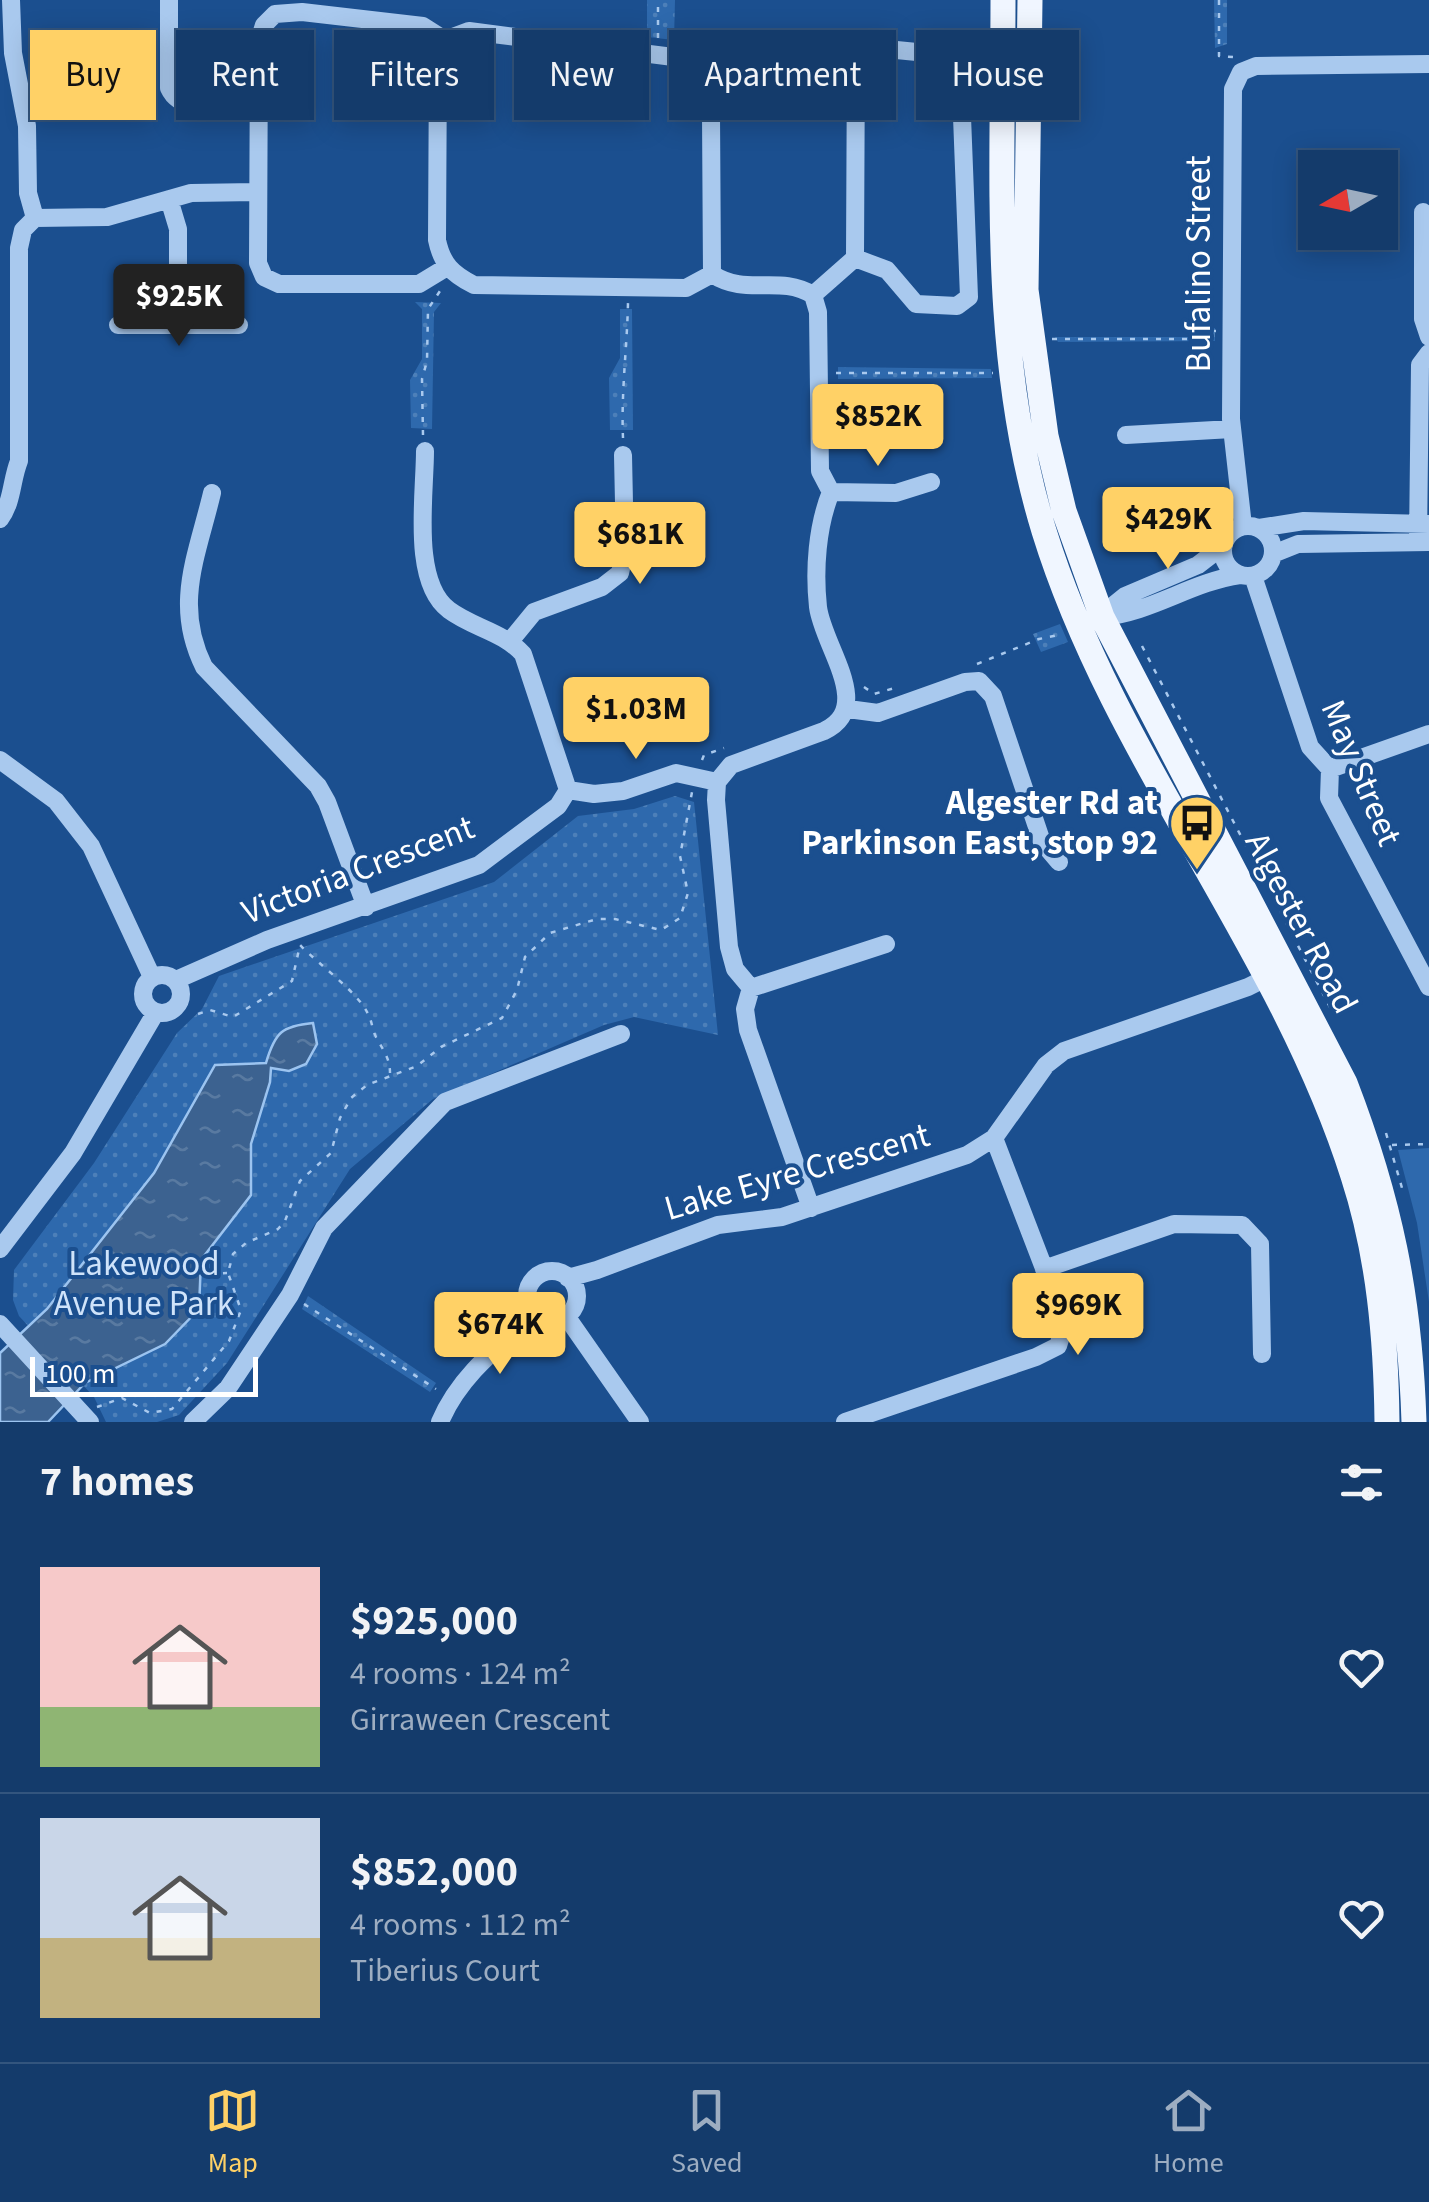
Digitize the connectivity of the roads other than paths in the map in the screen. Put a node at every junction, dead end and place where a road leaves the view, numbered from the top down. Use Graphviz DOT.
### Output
graph roads {
  1 [pos="11,0"];
  2 [pos="169,0"];
  3 [pos="1003,0"];
  4 [pos="1030,0"];
  5 [pos="262,30"];
  6 [pos="428,30"];
  7 [pos="494,34"];
  8 [pos="896,50"];
  9 [pos="1429,64"];
  10 [pos="176,100"];
  11 [pos="259,120"];
  12 [pos="438,120"];
  13 [pos="856,120"];
  14 [pos="258,192"];
  15 [pos="169,199"];
  16 [pos="1423,212"];
  17 [pos="35,218"];
  18 [pos="855,258"];
  19 [pos="443,270"];
  20 [pos="712,274"];
  21 [pos="813,295"];
  22 [pos="118,325"];
  23 [pos="178,325"];
  24 [pos="239,325"];
  25 [pos="1429,338"];
  26 [pos="1429,354"];
  27 [pos="1232,430"];
  28 [pos="1126,436"];
  29 [pos="425,451"];
  30 [pos="624,455"];
  31 [pos="931,482"];
  32 [pos="212,492"];
  33 [pos="831,492"];
  34 [pos="0,519"];
  35 [pos="1251,527"];
  36 [pos="1424,533"];
  37 [pos="1224,544"];
  38 [pos="1273,554"];
  39 [pos="1246,576"];
  40 [pos="1091,622"];
  41 [pos="510,640"];
  42 [pos="848,708"];
  43 [pos="1429,734"];
  44 [pos="0,760"];
  45 [pos="1330,769"];
  46 [pos="717,782"];
  47 [pos="568,790"];
  48 [pos="1059,862"];
  49 [pos="366,907"];
  50 [pos="886,944"];
  51 [pos="1276,973"];
  52 [pos="152,977"];
  53 [pos="176,980"];
  54 [pos="1429,987"];
  55 [pos="751,988"];
  56 [pos="156,1012"];
  57 [pos="621,1034"];
  58 [pos="994,1138"];
  59 [pos="811,1208"];
  60 [pos="0,1248"];
  61 [pos="1044,1268"];
  62 [pos="568,1278"];
  63 [pos="536,1314"];
  64 [pos="566,1316"];
  65 [pos="2,1326"];
  66 [pos="1262,1354"];
  67 [pos="84,1415"];
  68 [pos="194,1422"];
  69 [pos="440,1422"];
  70 [pos="640,1422"];
  71 [pos="845,1422"];
  72 [pos="1387,1422"];
  73 [pos="1414,1422"];
  1 -- 17 [label="street"];
  2 -- 10 [label="street"];
  3 -- 40 [label="main road, Algester Road"];
  4 -- 40 [label="main road, Algester Road"];
  5 -- 6 [label="street"];
  7 -- 20 [label="street"];
  8 -- 18 [label="street"];
  9 -- 27 [label="street, Bufalino Street"];
  11 -- 14 [label="street"];
  12 -- 19 [label="street"];
  13 -- 18 [label="street"];
  14 -- 15 [label="street"];
  14 -- 19 [label="street"];
  15 -- 17 [label="street"];
  15 -- 23 [label="street"];
  16 -- 25 [label="street"];
  17 -- 34 [label="street"];
  18 -- 21 [label="street"];
  19 -- 20 [label="street"];
  20 -- 21 [label="street"];
  21 -- 33 [label="street"];
  22 -- 23 [label="street"];
  23 -- 24 [label="street"];
  26 -- 36 [label="street"];
  27 -- 28 [label="street"];
  27 -- 35 [label="street, Bufalino Street"];
  29 -- 41 [label="street"];
  30 -- 41 [label="street"];
  31 -- 33 [label="street"];
  32 -- 49 [label="street"];
  33 -- 42 [label="street"];
  35 -- 36 [label="street"];
  35 -- 37 [label="street"];
  35 -- 38 [label="street"];
  36 -- 38 [label="street"];
  37 -- 39 [label="street"];
  37 -- 40 [label="street"];
  38 -- 39 [label="street"];
  39 -- 40 [label="street"];
  39 -- 45 [label="street, May Street"];
  40 -- 51 [label="main road, Algester Road"];
  41 -- 47 [label="street"];
  42 -- 46 [label="street"];
  42 -- 48 [label="street"];
  43 -- 45 [label="street"];
  44 -- 52 [label="street"];
  45 -- 54 [label="street, May Street"];
  46 -- 47 [label="street"];
  46 -- 55 [label="street"];
  47 -- 49 [label="street, Victoria Crescent"];
  49 -- 53 [label="street, Victoria Crescent"];
  50 -- 55 [label="street"];
  51 -- 58 [label="street, Lake Eyre Crescent"];
  51 -- 72 [label="main road, Algester Road"];
  51 -- 73 [label="main road, Algester Road"];
  52 -- 53 [label="street"];
  52 -- 56 [label="street"];
  53 -- 56 [label="street"];
  55 -- 59 [label="street"];
  56 -- 60 [label="street"];
  57 -- 68 [label="street"];
  58 -- 59 [label="street, Lake Eyre Crescent"];
  58 -- 61 [label="street"];
  59 -- 62 [label="street, Lake Eyre Crescent"];
  61 -- 66 [label="street"];
  61 -- 71 [label="street"];
  62 -- 63 [label="street"];
  62 -- 64 [label="street"];
  63 -- 64 [label="street"];
  63 -- 69 [label="street"];
  64 -- 70 [label="street"];
  65 -- 67 [label="street"];
}
